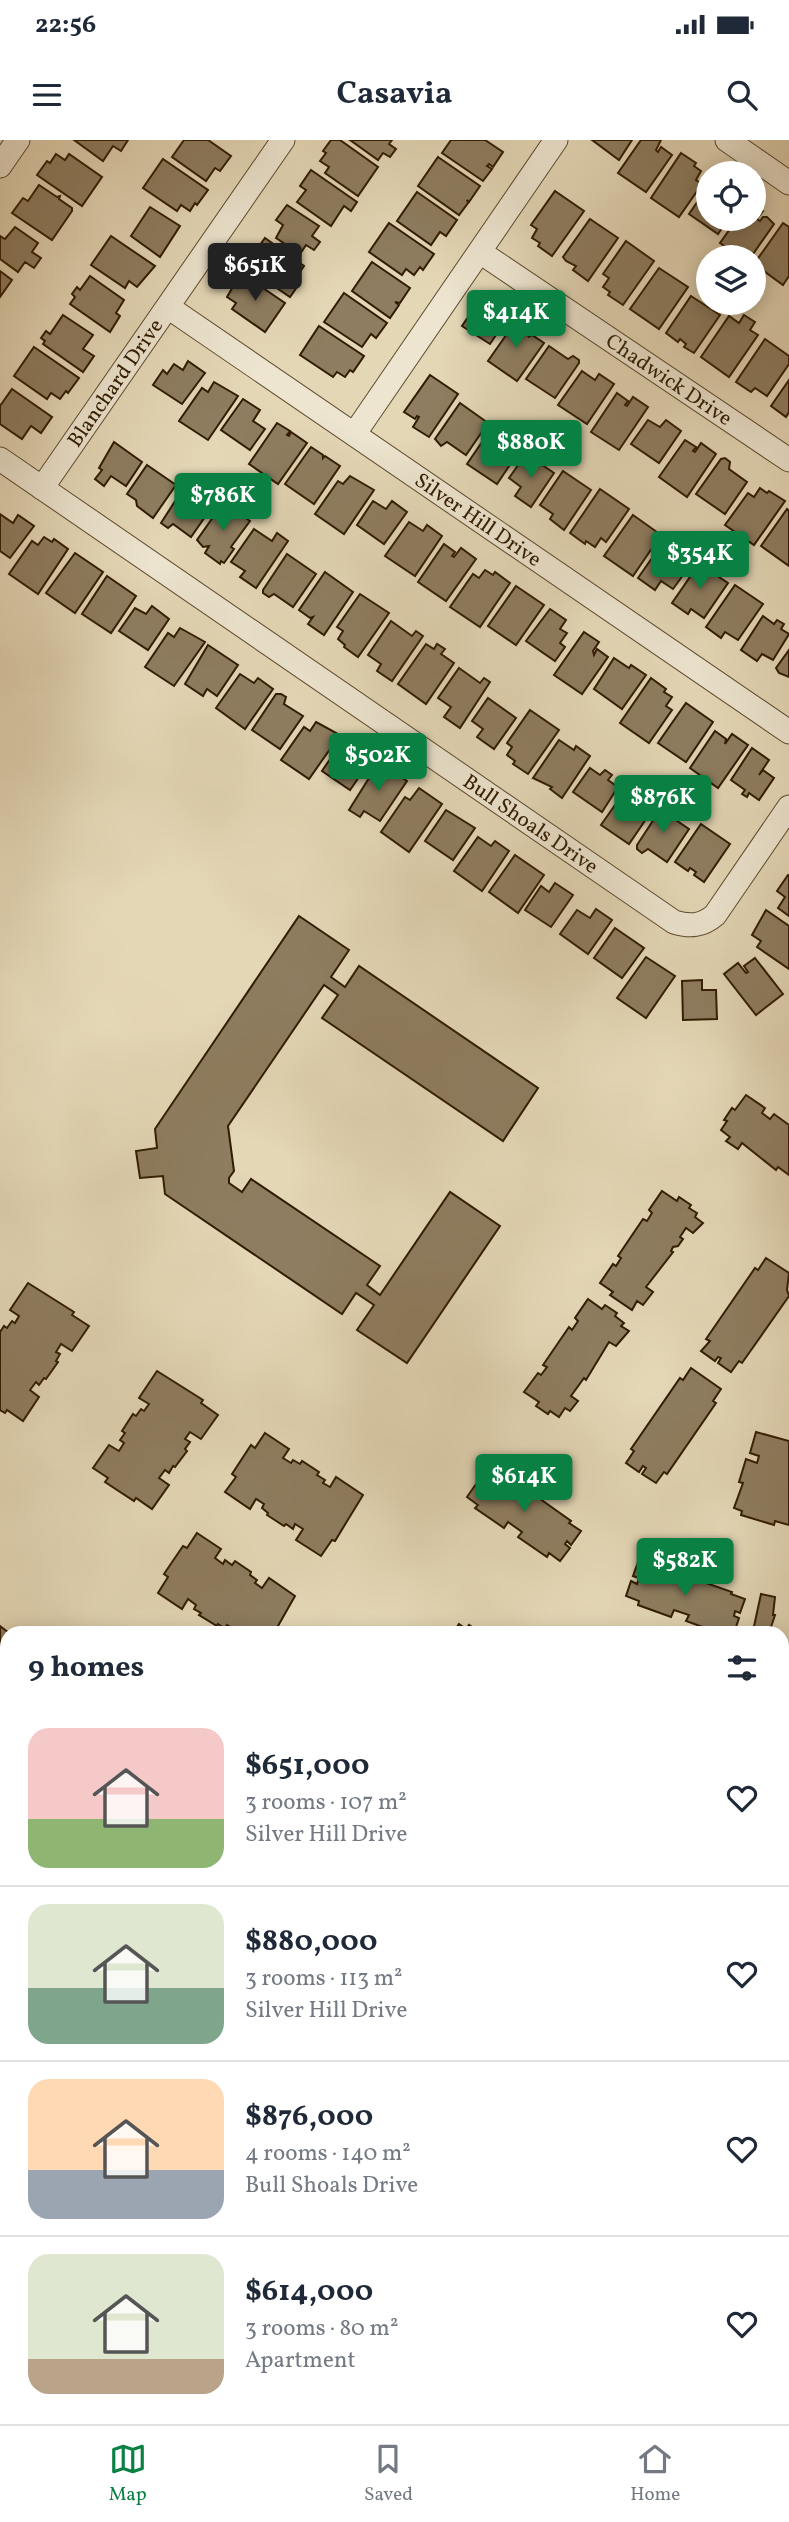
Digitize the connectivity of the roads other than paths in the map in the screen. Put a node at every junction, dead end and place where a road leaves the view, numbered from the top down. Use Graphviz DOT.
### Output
graph roads {
  1 [pos="18,140"];
  2 [pos="283,140"];
  3 [pos="556,140"];
  4 [pos="727,140"];
  5 [pos="0,166"];
  6 [pos="789,183"];
  7 [pos="480,251"];
  8 [pos="168,307"];
  9 [pos="355,433"];
  10 [pos="0,459"];
  11 [pos="789,460"];
  12 [pos="43,488"];
  13 [pos="789,732"];
  14 [pos="789,807"];
  1 -- 5 [label="street"];
  2 -- 8 [label="street, Blanchard Drive"];
  3 -- 7 [label="street"];
  4 -- 6 [label="street"];
  7 -- 9 [label="street"];
  7 -- 11 [label="street, Chadwick Drive"];
  8 -- 9 [label="street, Silver Hill Drive"];
  8 -- 12 [label="street, Blanchard Drive"];
  9 -- 13 [label="street, Silver Hill Drive"];
  10 -- 12 [label="street, Bull Shoals Drive"];
  12 -- 14 [label="street, Bull Shoals Drive"];
}
